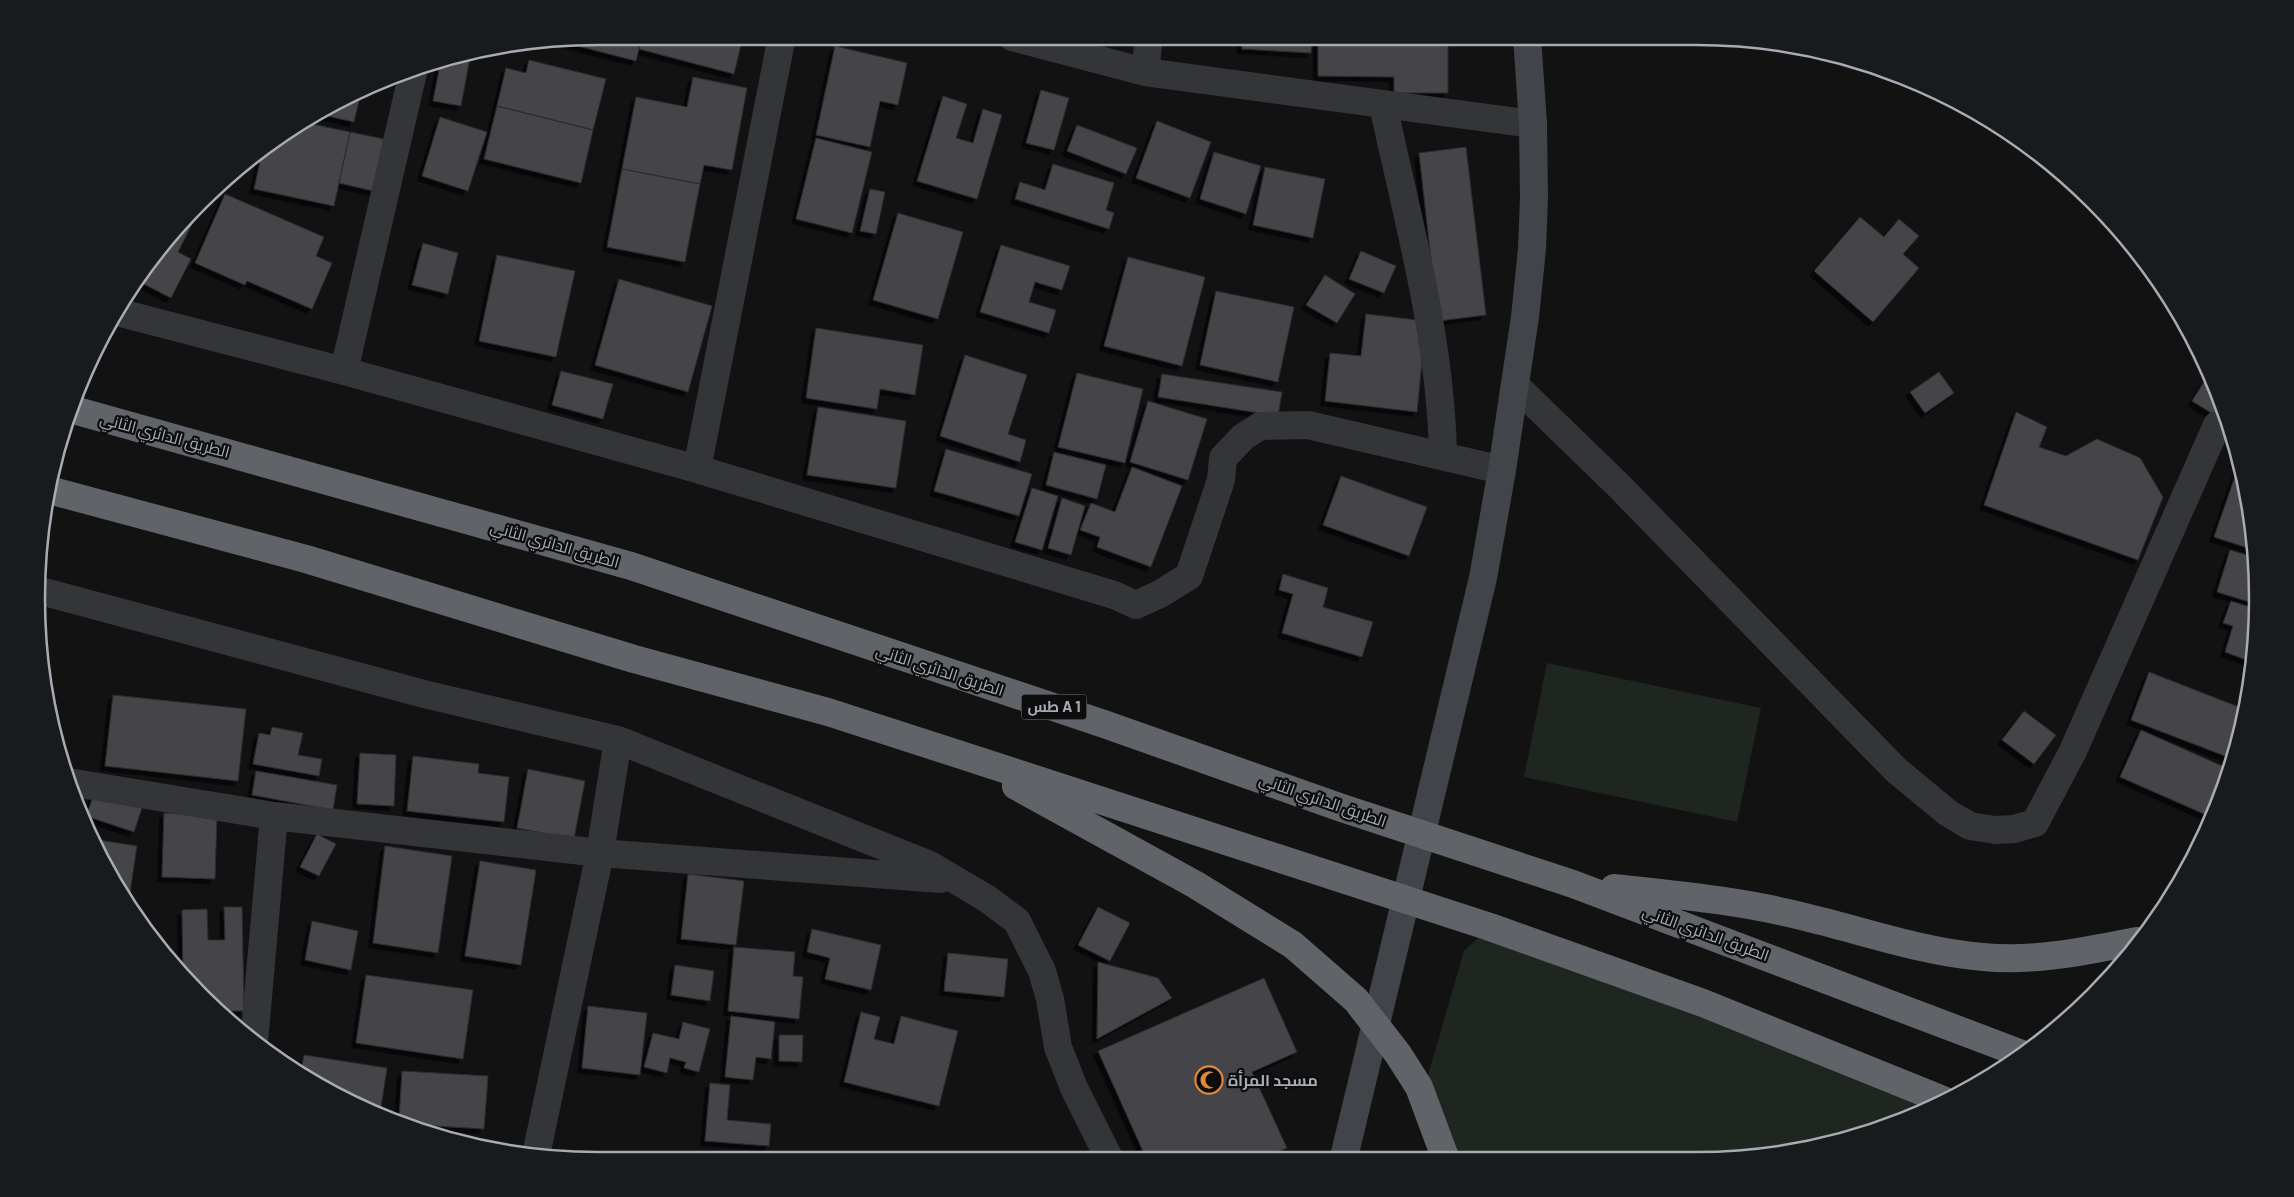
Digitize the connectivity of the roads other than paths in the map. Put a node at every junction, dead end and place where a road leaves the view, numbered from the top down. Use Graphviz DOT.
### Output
graph roads {
  1 [pos="780,45"];
  2 [pos="1042,45"];
  3 [pos="1147,45"];
  4 [pos="1528,45"];
  5 [pos="1145,72"];
  6 [pos="412,78"];
  7 [pos="1383,106"];
  8 [pos="1533,124"];
  9 [pos="124,314"];
  10 [pos="344,372"];
  11 [pos="1516,386"];
  12 [pos="78,411"];
  13 [pos="2217,425"];
  14 [pos="1443,456"];
  15 [pos="697,469"];
  16 [pos="1502,470"];
  17 [pos="56,492"];
  18 [pos="45,592"];
  19 [pos="618,740"];
  20 [pos="958,754"];
  21 [pos="77,783"];
  22 [pos="274,816"];
  23 [pos="600,853"];
  24 [pos="952,880"];
  25 [pos="1573,884"];
  26 [pos="2129,943"];
  27 [pos="255,1032"];
  28 [pos="2014,1051"];
  29 [pos="1936,1097"];
  30 [pos="537,1148"];
  31 [pos="1106,1152"];
  32 [pos="1345,1152"];
  33 [pos="1443,1152"];
  1 -- 15 [label="street"];
  2 -- 5 [label="street"];
  3 -- 5 [label="street"];
  4 -- 8 [label="street"];
  5 -- 7 [label="street"];
  6 -- 10 [label="street"];
  7 -- 8 [label="street"];
  7 -- 14 [label="street"];
  8 -- 11 [label="street"];
  9 -- 10 [label="street"];
  10 -- 15 [label="street"];
  11 -- 13 [label="street"];
  11 -- 16 [label="street"];
  12 -- 25 [label="highway, الطريق الدائري الثاني / طس A 1"];
  14 -- 15 [label="street"];
  14 -- 16 [label="street"];
  16 -- 32 [label="street"];
  17 -- 20 [label="highway"];
  18 -- 19 [label="street"];
  19 -- 23 [label="street"];
  19 -- 24 [label="street"];
  20 -- 29 [label="highway"];
  20 -- 33 [label="highway"];
  21 -- 22 [label="street"];
  22 -- 23 [label="street"];
  22 -- 27 [label="street"];
  23 -- 24 [label="street"];
  23 -- 30 [label="street"];
  24 -- 31 [label="street"];
  25 -- 26 [label="highway"];
  25 -- 28 [label="highway, الطريق الدائري الثاني / طس A 1"];
}
